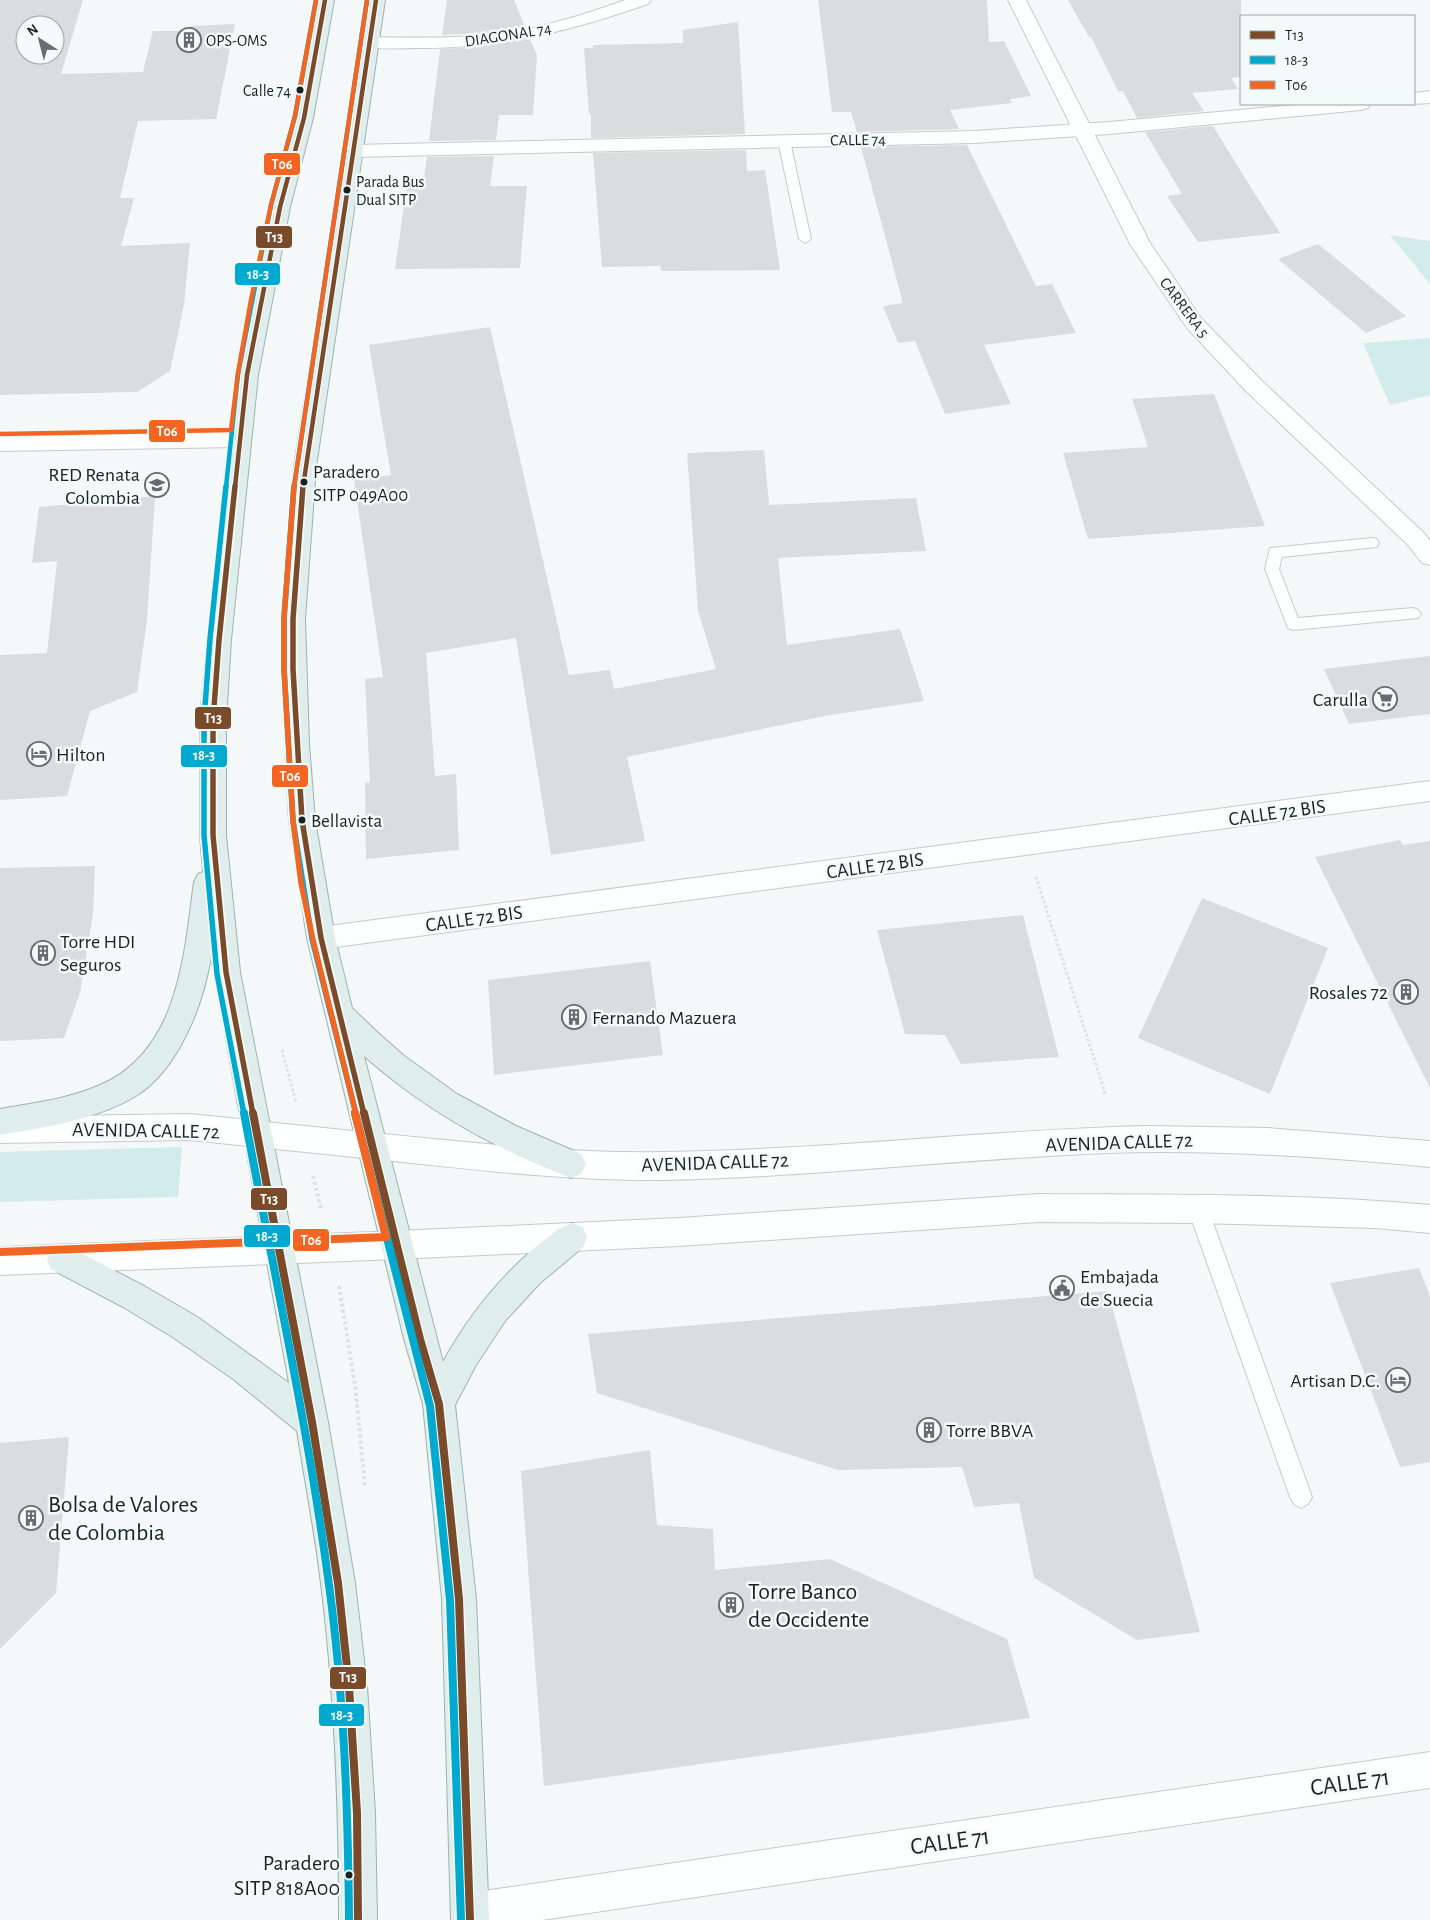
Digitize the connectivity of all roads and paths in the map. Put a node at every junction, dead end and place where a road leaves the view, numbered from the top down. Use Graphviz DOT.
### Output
graph roads {
  1 [pos="325,0"];
  2 [pos="376,0"];
  3 [pos="642,0"];
  4 [pos="1017,0"];
  5 [pos="370,42"];
  6 [pos="1430,97"];
  7 [pos="1415,99"];
  8 [pos="1350,105"];
  9 [pos="1082,130"];
  10 [pos="784,141"];
  11 [pos="353,151"];
  12 [pos="805,239"];
  13 [pos="239,439"];
  14 [pos="0,443"];
  15 [pos="1372,543"];
  16 [pos="1430,558"];
  17 [pos="1413,614"];
  18 [pos="1430,792"];
  19 [pos="213,836"];
  20 [pos="1026,845"];
  21 [pos="321,938"];
  22 [pos="340,1013"];
  23 [pos="292,1085"];
  24 [pos="1106,1096"];
  25 [pos="0,1122"];
  26 [pos="0,1130"];
  27 [pos="257,1134"];
  28 [pos="304,1139"];
  29 [pos="373,1146"];
  30 [pos="1430,1154"];
  31 [pos="571,1164"];
  32 [pos="1198,1209"];
  33 [pos="1430,1219"];
  34 [pos="572,1237"];
  35 [pos="397,1245"];
  36 [pos="330,1248"];
  37 [pos="280,1250"];
  38 [pos="62,1259"];
  39 [pos="0,1261"];
  40 [pos="344,1310"];
  41 [pos="439,1404"];
  42 [pos="312,1422"];
  43 [pos="1301,1497"];
  44 [pos="1430,1770"];
  45 [pos="470,1916"];
  46 [pos="358,1920"];
  1 -- 13 [label="main road"];
  2 -- 5 [label="main road"];
  3 -- 5 [label="street, DIAGONAL 74"];
  4 -- 9 [label="street, CARRERA 5"];
  5 -- 11 [label="main road"];
  6 -- 7 [label="street"];
  8 -- 9 [label="street, CALLE 74"];
  9 -- 10 [label="street, CALLE 74"];
  9 -- 16 [label="street, CARRERA 5"];
  10 -- 11 [label="street, CALLE 74"];
  10 -- 12 [label="lane"];
  11 -- 21 [label="main road"];
  13 -- 14 [label="street"];
  13 -- 19 [label="main road"];
  15 -- 17 [label="lane"];
  18 -- 20 [label="street, CALLE 72 BIS"];
  19 -- 25 [label="main road"];
  19 -- 27 [label="main road"];
  20 -- 21 [label="street, CALLE 72 BIS"];
  20 -- 24 [label="path"];
  21 -- 22 [label="main road"];
  22 -- 29 [label="main road"];
  22 -- 31 [label="main road"];
  23 -- 28 [label="path"];
  26 -- 27 [label="street, AVENIDA CALLE 72"];
  27 -- 28 [label="street, AVENIDA CALLE 72"];
  27 -- 37 [label="main road"];
  28 -- 29 [label="street, AVENIDA CALLE 72"];
  28 -- 36 [label="path"];
  29 -- 31 [label="street, AVENIDA CALLE 72"];
  29 -- 35 [label="main road"];
  30 -- 31 [label="street, AVENIDA CALLE 72"];
  32 -- 33 [label="street"];
  32 -- 34 [label="street"];
  32 -- 43 [label="lane"];
  34 -- 35 [label="street"];
  34 -- 41 [label="main road"];
  35 -- 36 [label="street"];
  35 -- 41 [label="main road"];
  36 -- 37 [label="street"];
  36 -- 40 [label="path"];
  37 -- 38 [label="street"];
  37 -- 42 [label="main road"];
  38 -- 39 [label="street"];
  38 -- 42 [label="main road"];
  41 -- 45 [label="main road"];
  42 -- 46 [label="main road"];
  44 -- 45 [label="street, CALLE 71"];
}
